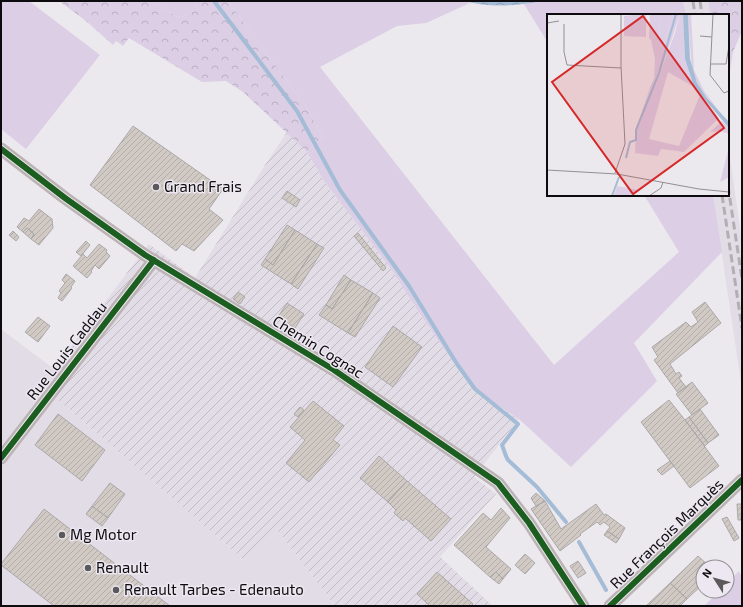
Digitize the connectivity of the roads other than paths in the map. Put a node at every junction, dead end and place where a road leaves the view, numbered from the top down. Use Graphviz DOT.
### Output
graph roads {
  1 [pos="1,149"];
  2 [pos="154,260"];
  3 [pos="1,458"];
  4 [pos="742,480"];
  5 [pos="584,606"];
  6 [pos="610,606"];
  1 -- 2 [label="street, Chemin Cognac"];
  2 -- 3 [label="street, Rue Louis Caddau"];
  2 -- 5 [label="street, Chemin Cognac"];
  4 -- 6 [label="street, Rue François Marquès"];
}
